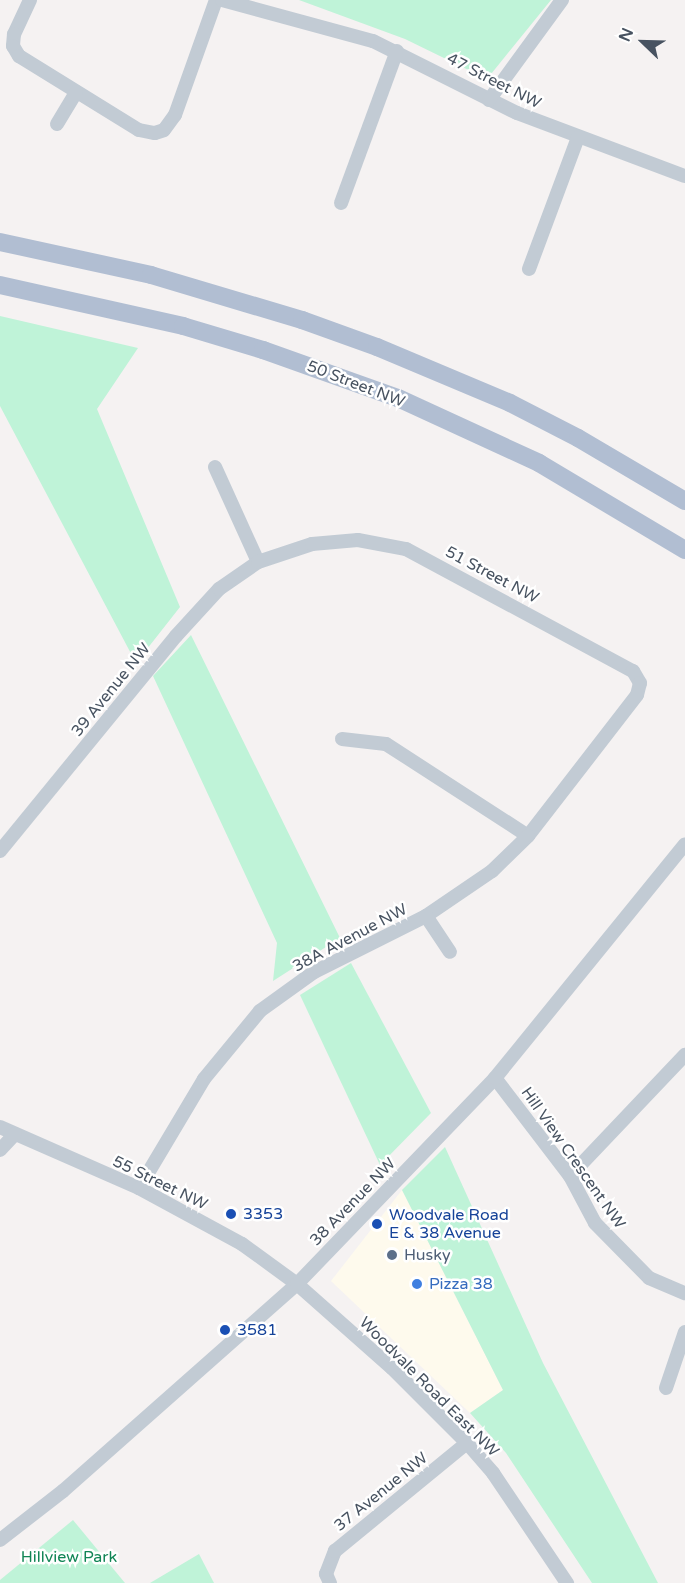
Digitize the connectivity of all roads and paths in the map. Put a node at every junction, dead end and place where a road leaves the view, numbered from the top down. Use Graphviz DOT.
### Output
graph roads {
  1 [pos="30,0"];
  2 [pos="216,0"];
  3 [pos="222,0"];
  4 [pos="562,0"];
  5 [pos="397,51"];
  6 [pos="76,92"];
  7 [pos="489,100"];
  8 [pos="57,124"];
  9 [pos="578,137"];
  10 [pos="685,176"];
  11 [pos="341,203"];
  12 [pos="0,242"];
  13 [pos="529,269"];
  14 [pos="0,285"];
  15 [pos="215,467"];
  16 [pos="685,501"];
  17 [pos="667,537"];
  18 [pos="685,540"];
  19 [pos="312,544"];
  20 [pos="685,550"];
  21 [pos="258,562"];
  22 [pos="640,683"];
  23 [pos="342,739"];
  24 [pos="528,836"];
  25 [pos="685,844"];
  26 [pos="0,850"];
  27 [pos="426,916"];
  28 [pos="450,952"];
  29 [pos="685,1055"];
  30 [pos="495,1078"];
  31 [pos="0,1127"];
  32 [pos="15,1134"];
  33 [pos="0,1150"];
  34 [pos="570,1176"];
  35 [pos="139,1188"];
  36 [pos="297,1284"];
  37 [pos="685,1293"];
  38 [pos="685,1332"];
  39 [pos="666,1388"];
  40 [pos="467,1443"];
  41 [pos="0,1540"];
  42 [pos="328,1579"];
  43 [pos="567,1583"];
  1 -- 6 [label="street"];
  2 -- 6 [label="street"];
  3 -- 5 [label="street, 47 Street NW"];
  4 -- 7 [label="street"];
  5 -- 7 [label="street, 47 Street NW"];
  5 -- 11 [label="street"];
  6 -- 8 [label="street"];
  7 -- 9 [label="street, 47 Street NW"];
  9 -- 10 [label="street, 47 Street NW"];
  9 -- 13 [label="street"];
  12 -- 16 [label="main road"];
  14 -- 17 [label="main road, 50 Street NW"];
  15 -- 21 [label="street"];
  17 -- 18 [label="main road"];
  17 -- 20 [label="main road, 50 Street NW"];
  19 -- 21 [label="street, 39 Avenue NW"];
  19 -- 22 [label="street, 51 Street NW"];
  21 -- 26 [label="street, 39 Avenue NW"];
  22 -- 24 [label="street, 38A Avenue NW"];
  23 -- 24 [label="street"];
  24 -- 27 [label="street, 38A Avenue NW"];
  25 -- 30 [label="street, 38 Avenue NW"];
  27 -- 28 [label="street, 38A Avenue NW"];
  27 -- 35 [label="street, 38A Avenue NW"];
  29 -- 34 [label="street"];
  30 -- 34 [label="street, Hill View Crescent NW"];
  30 -- 36 [label="street, 38 Avenue NW"];
  31 -- 32 [label="street, 55 Street NW"];
  32 -- 33 [label="street"];
  32 -- 35 [label="street, 55 Street NW"];
  34 -- 37 [label="street, Hill View Crescent NW"];
  35 -- 36 [label="street, 55 Street NW"];
  36 -- 40 [label="street, Woodvale Road East NW"];
  36 -- 41 [label="street, 38 Avenue NW"];
  38 -- 39 [label="street"];
  40 -- 42 [label="street, 37 Avenue NW"];
  40 -- 43 [label="street, Woodvale Road East NW"];
}
